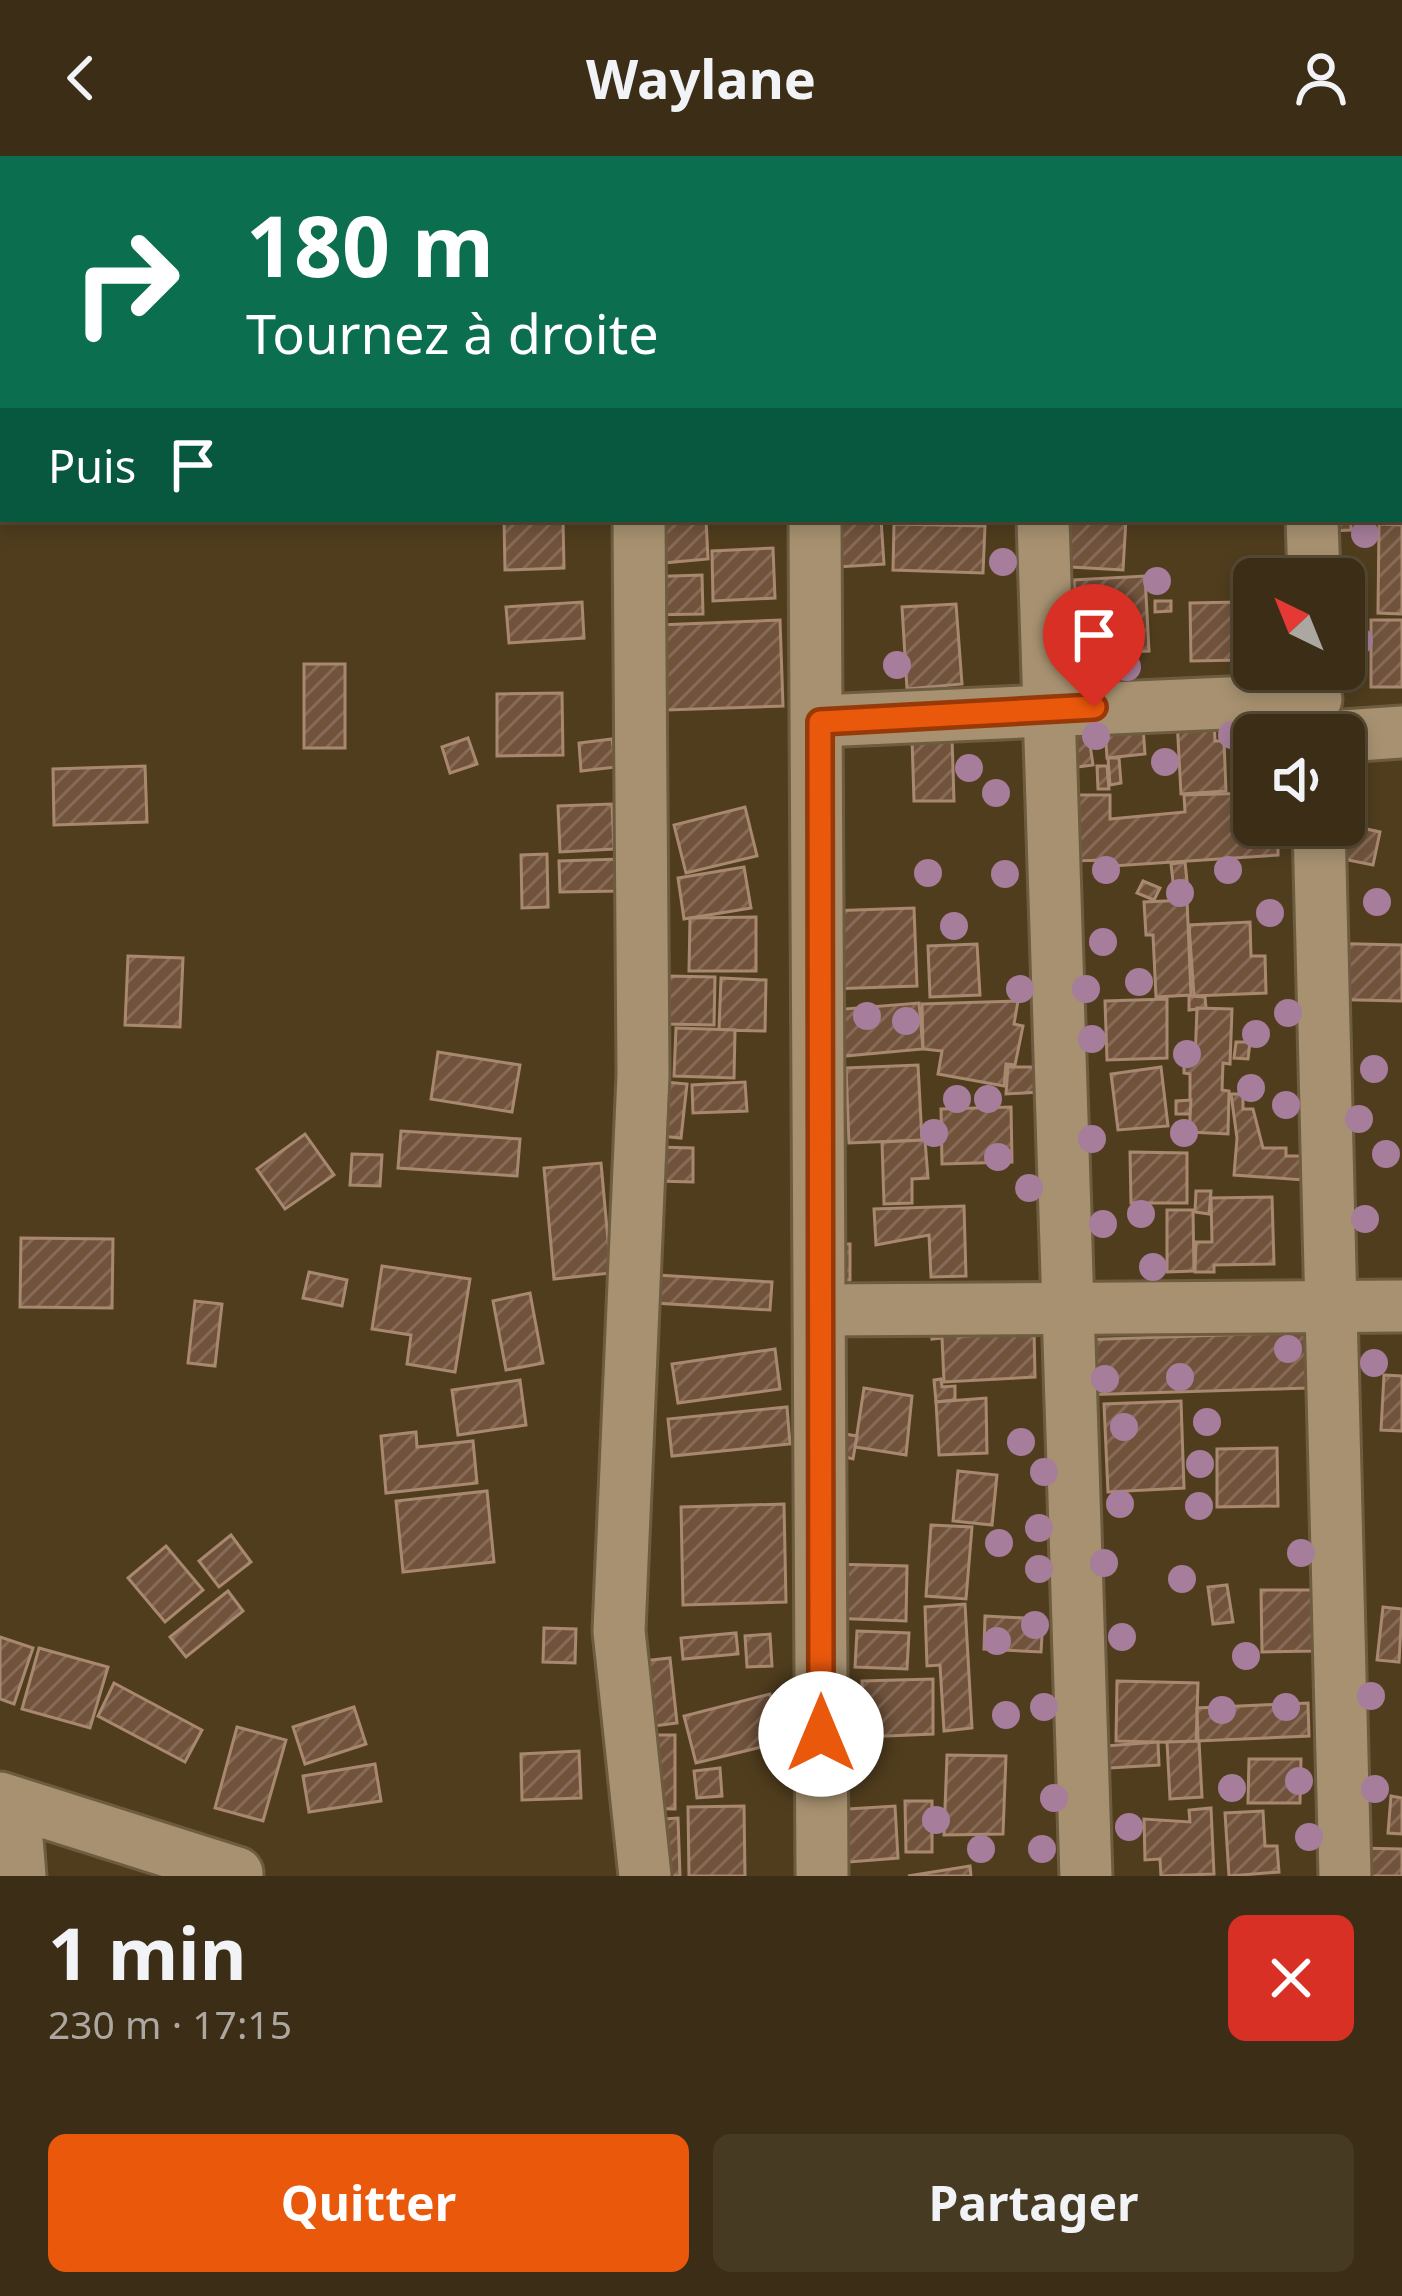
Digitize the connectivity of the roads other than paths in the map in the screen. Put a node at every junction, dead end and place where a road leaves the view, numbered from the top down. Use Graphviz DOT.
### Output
graph roads {
  1 [pos="640,522"];
  2 [pos="815,522"];
  3 [pos="1043,522"];
  4 [pos="1312,522"];
  5 [pos="1313,558"];
  6 [pos="1050,709"];
  7 [pos="1323,710"];
  8 [pos="820,722"];
  9 [pos="1402,732"];
  10 [pos="1319,846"];
  11 [pos="1330,1306"];
  12 [pos="1402,1306"];
  13 [pos="1067,1309"];
  14 [pos="820,1310"];
  15 [pos="7,1800"];
  16 [pos="237,1873"];
  17 [pos="20,1876"];
  18 [pos="645,1876"];
  19 [pos="821,1876"];
  20 [pos="1087,1876"];
  21 [pos="1345,1876"];
  1 -- 18 [label="street"];
  2 -- 8 [label="street"];
  3 -- 6 [label="street"];
  4 -- 5 [label="street"];
  6 -- 7 [label="street"];
  6 -- 8 [label="street"];
  6 -- 13 [label="street"];
  7 -- 9 [label="street"];
  8 -- 14 [label="street"];
  10 -- 11 [label="street"];
  11 -- 12 [label="street"];
  11 -- 13 [label="street"];
  11 -- 21 [label="street"];
  13 -- 14 [label="street"];
  13 -- 20 [label="street"];
  14 -- 19 [label="street"];
  15 -- 16 [label="street"];
  15 -- 17 [label="street"];
}
